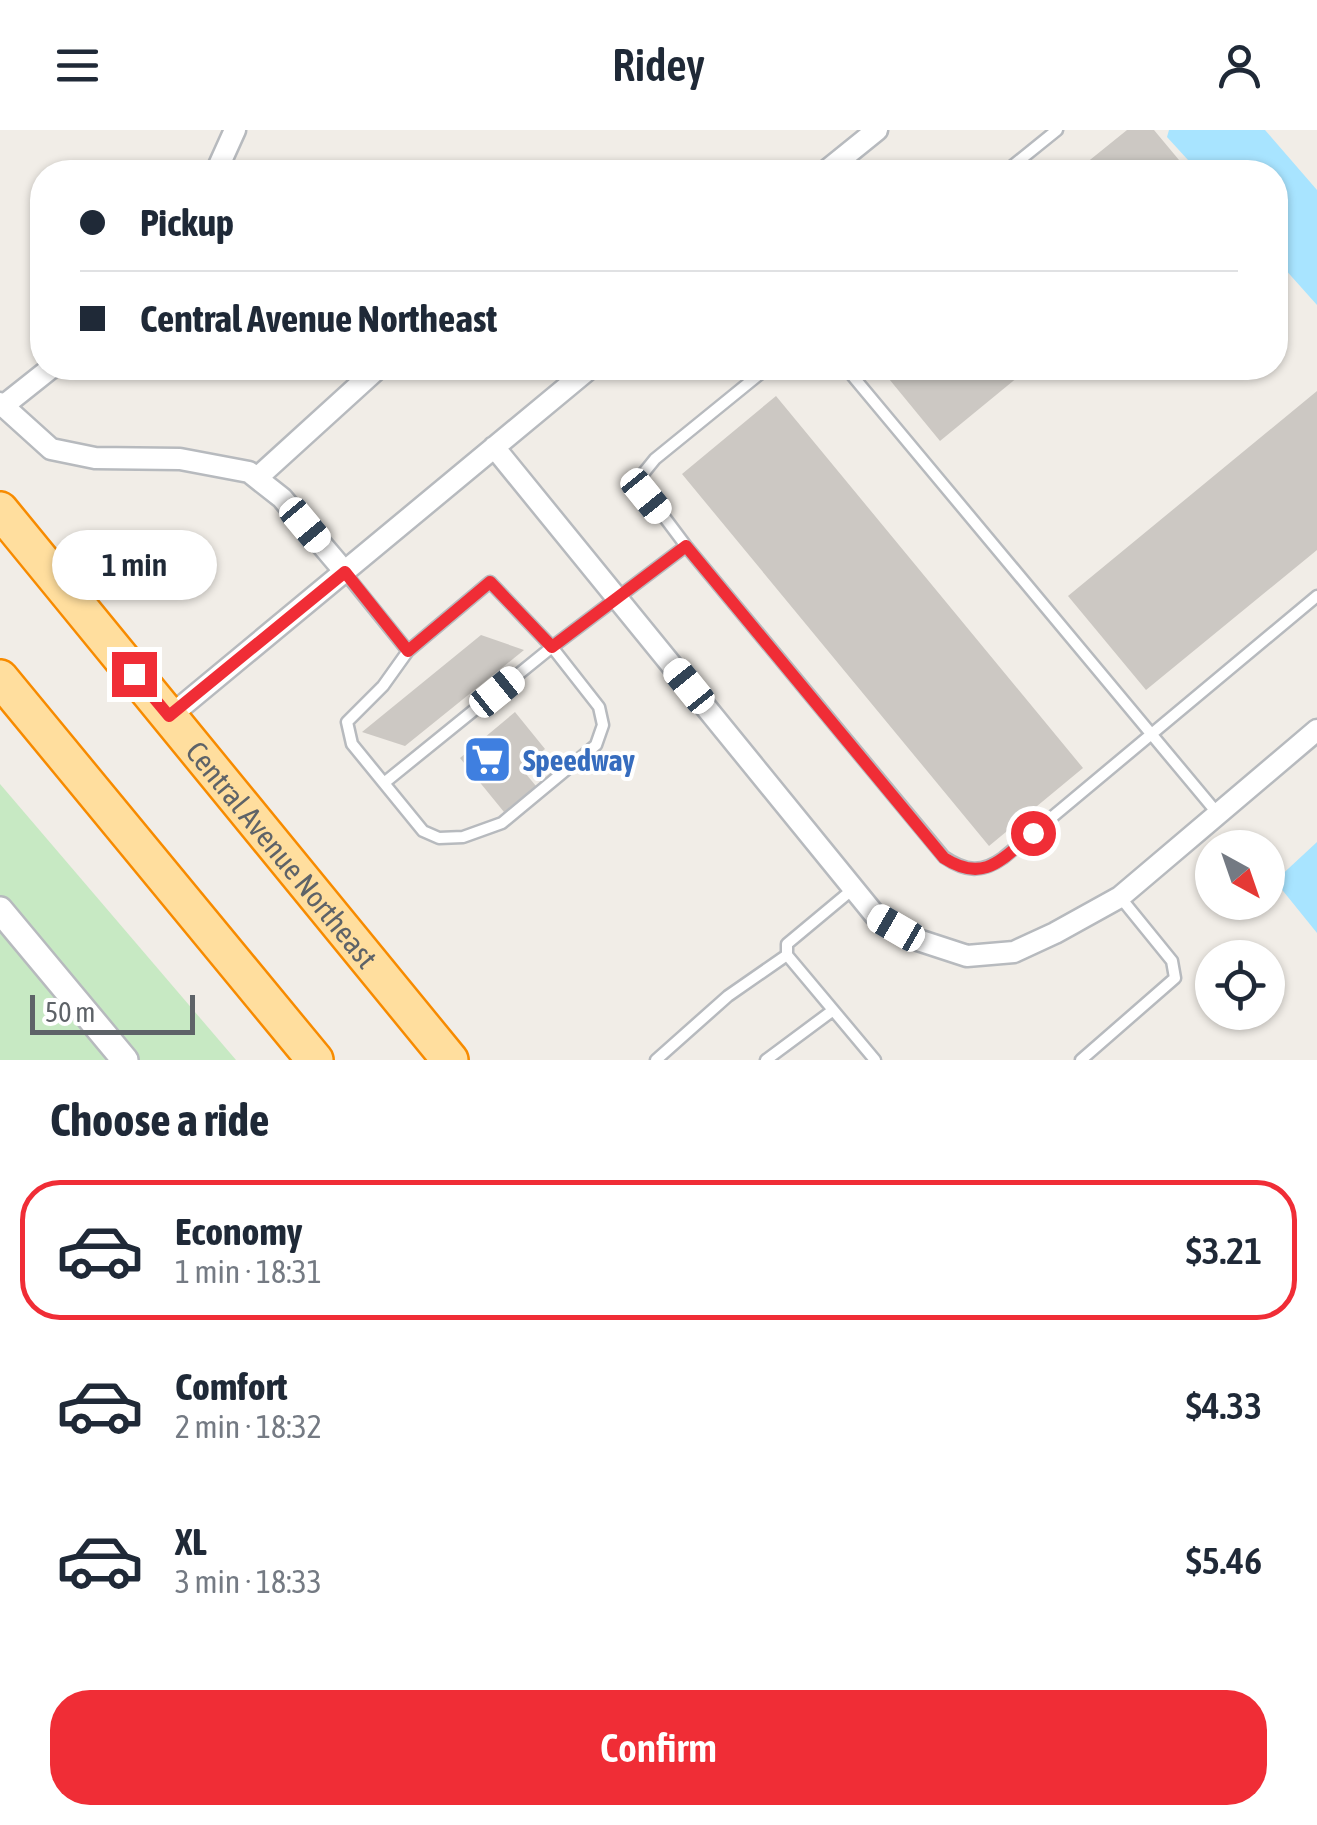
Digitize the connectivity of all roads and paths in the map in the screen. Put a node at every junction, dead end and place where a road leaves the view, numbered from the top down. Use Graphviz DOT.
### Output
graph roads {
  1 [pos="235,130"];
  2 [pos="877,130"];
  3 [pos="1057,130"];
  4 [pos="221,160"];
  5 [pos="840,160"];
  6 [pos="1020,160"];
  7 [pos="35,380"];
  8 [pos="365,380"];
  9 [pos="575,380"];
  10 [pos="752,380"];
  11 [pos="856,380"];
  12 [pos="1,405"];
  13 [pos="494,447"];
  14 [pos="257,478"];
  15 [pos="0,510"];
  16 [pos="686,546"];
  17 [pos="345,572"];
  18 [pos="1317,596"];
  19 [pos="618,600"];
  20 [pos="552,647"];
  21 [pos="408,651"];
  22 [pos="0,678"];
  23 [pos="169,716"];
  24 [pos="1317,730"];
  25 [pos="1152,734"];
  26 [pos="384,782"];
  27 [pos="1218,814"];
  28 [pos="854,889"];
  29 [pos="1120,897"];
  30 [pos="0,910"];
  31 [pos="787,955"];
  32 [pos="832,1011"];
  33 [pos="126,1060"];
  34 [pos="315,1060"];
  35 [pos="450,1060"];
  36 [pos="656,1060"];
  37 [pos="766,1060"];
  38 [pos="875,1060"];
  39 [pos="1080,1060"];
  1 -- 4 [label="street"];
  2 -- 5 [label="street"];
  3 -- 6 [label="lane"];
  7 -- 12 [label="street"];
  8 -- 14 [label="street"];
  9 -- 13 [label="street"];
  10 -- 16 [label="lane"];
  11 -- 25 [label="lane"];
  12 -- 14 [label="street"];
  13 -- 17 [label="street"];
  13 -- 19 [label="street"];
  14 -- 17 [label="street"];
  15 -- 23 [label="highway, Central Avenue Northeast"];
  16 -- 19 [label="lane"];
  16 -- 25 [label="lane"];
  17 -- 21 [label="lane"];
  17 -- 23 [label="street"];
  18 -- 25 [label="lane"];
  19 -- 20 [label="lane"];
  19 -- 28 [label="street"];
  20 -- 21 [label="lane"];
  20 -- 26 [label="lane"];
  20 -- 26 [label="lane"];
  21 -- 26 [label="lane"];
  22 -- 34 [label="highway"];
  23 -- 35 [label="highway, Central Avenue Northeast"];
  24 -- 27 [label="street"];
  25 -- 27 [label="lane"];
  27 -- 29 [label="street"];
  28 -- 29 [label="street"];
  28 -- 31 [label="lane"];
  29 -- 39 [label="lane"];
  30 -- 33 [label="street"];
  31 -- 32 [label="lane"];
  31 -- 36 [label="lane"];
  32 -- 37 [label="lane"];
  32 -- 38 [label="lane"];
}
